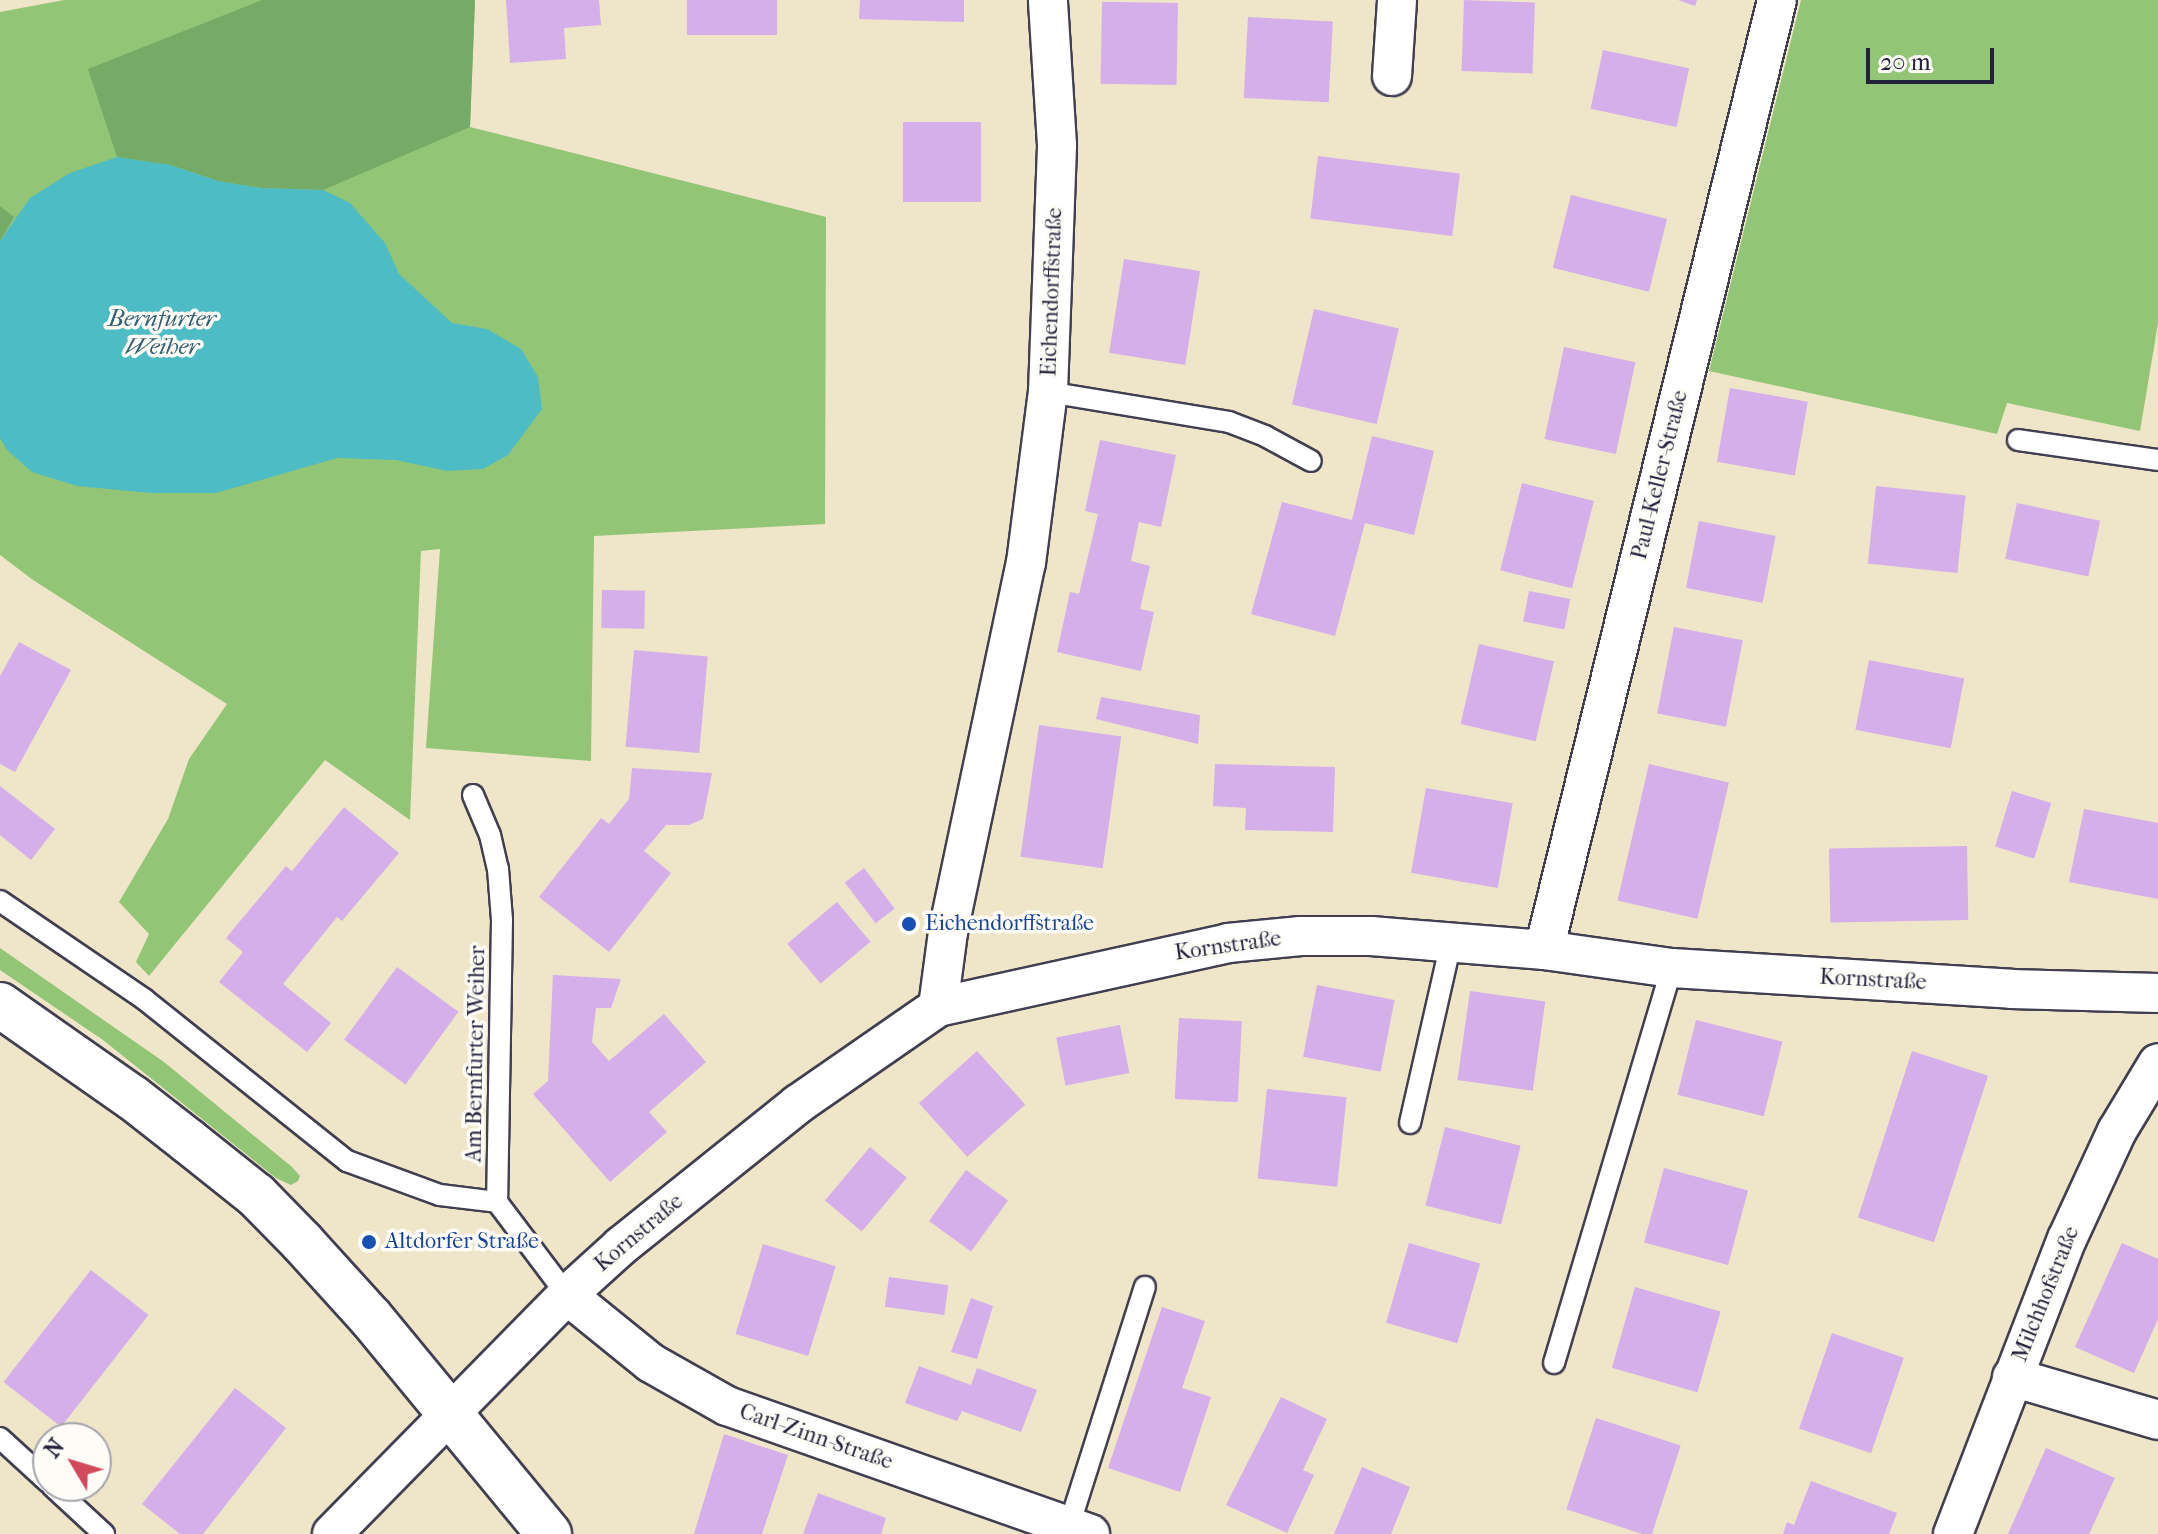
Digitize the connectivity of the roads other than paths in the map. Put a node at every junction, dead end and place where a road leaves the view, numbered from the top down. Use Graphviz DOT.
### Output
graph roads {
  1 [pos="1048,0"];
  2 [pos="1397,0"];
  3 [pos="1777,0"];
  4 [pos="1392,76"];
  5 [pos="1048,392"];
  6 [pos="2018,440"];
  7 [pos="2158,460"];
  8 [pos="1311,461"];
  9 [pos="473,795"];
  10 [pos="0,901"];
  11 [pos="1451,942"];
  12 [pos="1544,950"];
  13 [pos="1672,968"];
  14 [pos="2158,993"];
  15 [pos="0,1005"];
  16 [pos="938,1007"];
  17 [pos="2158,1063"];
  18 [pos="1410,1123"];
  19 [pos="497,1202"];
  20 [pos="1145,1287"];
  21 [pos="567,1295"];
  22 [pos="1554,1363"];
  23 [pos="2012,1377"];
  24 [pos="450,1415"];
  25 [pos="2158,1420"];
  26 [pos="0,1438"];
  27 [pos="32,1467"];
  28 [pos="69,1502"];
  29 [pos="1080,1530"];
  30 [pos="104,1534"];
  31 [pos="332,1534"];
  32 [pos="549,1534"];
  33 [pos="1953,1534"];
  1 -- 5 [label="street, Eichendorffstraße"];
  2 -- 4 [label="street"];
  3 -- 12 [label="street, Paul-Keller-Straße"];
  5 -- 8 [label="lane"];
  5 -- 16 [label="street, Eichendorffstraße"];
  6 -- 7 [label="lane"];
  9 -- 19 [label="lane, Am Bernfurter Weiher"];
  10 -- 19 [label="lane"];
  11 -- 12 [label="street, Kornstraße"];
  11 -- 16 [label="street, Kornstraße"];
  11 -- 18 [label="lane"];
  12 -- 13 [label="street, Kornstraße"];
  13 -- 14 [label="street, Kornstraße"];
  13 -- 22 [label="lane"];
  15 -- 24 [label="main road"];
  16 -- 21 [label="street, Kornstraße"];
  17 -- 23 [label="street, Milchhofstraße"];
  19 -- 21 [label="lane"];
  20 -- 29 [label="lane"];
  21 -- 24 [label="street, Kornstraße"];
  21 -- 29 [label="street, Carl-Zinn-Straße"];
  23 -- 25 [label="street"];
  23 -- 33 [label="street, Milchhofstraße"];
  24 -- 31 [label="street, Kornstraße"];
  24 -- 32 [label="main road"];
  26 -- 27 [label="lane"];
  28 -- 30 [label="lane"];
}
